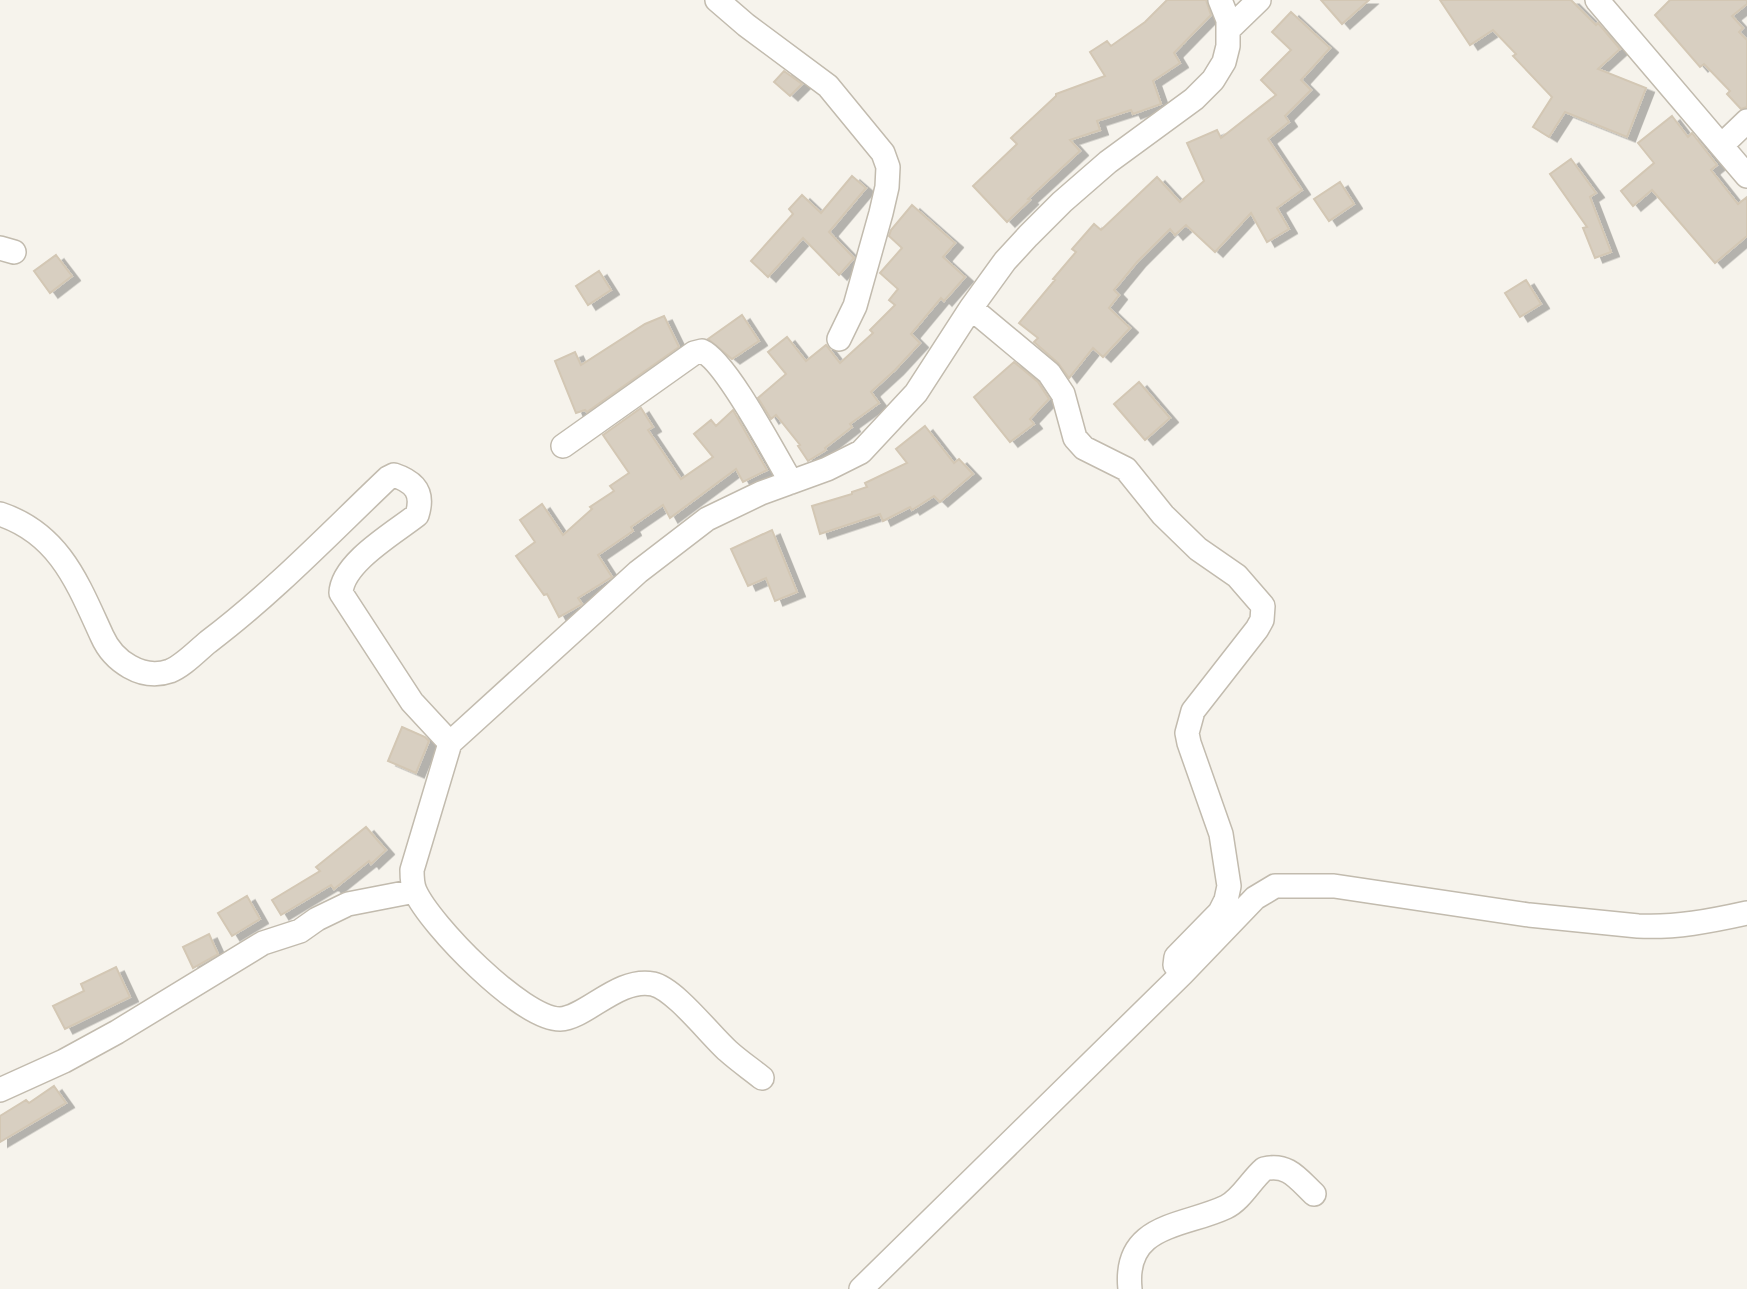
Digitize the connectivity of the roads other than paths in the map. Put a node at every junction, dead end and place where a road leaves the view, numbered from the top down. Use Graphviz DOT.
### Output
graph roads {
  1 [pos="717,0"];
  2 [pos="1220,0"];
  3 [pos="1259,0"];
  4 [pos="1597,0"];
  5 [pos="1229,29"];
  6 [pos="1747,121"];
  7 [pos="1722,145"];
  8 [pos="1747,176"];
  9 [pos="971,308"];
  10 [pos="839,339"];
  11 [pos="563,446"];
  12 [pos="791,482"];
  13 [pos="0,514"];
  14 [pos="450,743"];
  15 [pos="415,891"];
  16 [pos="1747,914"];
  17 [pos="1182,974"];
  18 [pos="762,1078"];
  19 [pos="0,1090"];
  20 [pos="1314,1194"];
  21 [pos="862,1289"];
  22 [pos="1130,1289"];
  1 -- 10 [label="street"];
  2 -- 5 [label="street"];
  3 -- 5 [label="street"];
  4 -- 7 [label="street"];
  5 -- 9 [label="street"];
  6 -- 7 [label="street"];
  7 -- 8 [label="street"];
  9 -- 12 [label="street"];
  9 -- 17 [label="street"];
  11 -- 12 [label="street"];
  12 -- 14 [label="street"];
  13 -- 14 [label="street"];
  14 -- 15 [label="street"];
  15 -- 18 [label="street"];
  15 -- 19 [label="street"];
  16 -- 17 [label="street"];
  17 -- 21 [label="street"];
  20 -- 22 [label="street"];
}
